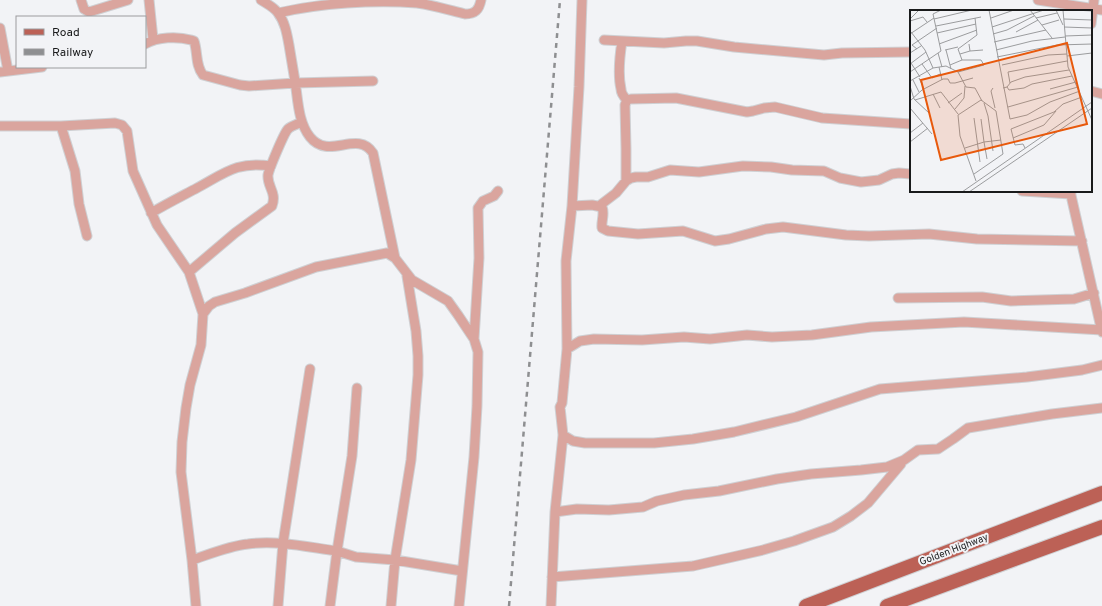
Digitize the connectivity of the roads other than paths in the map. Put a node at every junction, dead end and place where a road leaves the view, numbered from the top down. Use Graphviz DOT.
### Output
graph roads {
  1 [pos="82,0"];
  2 [pos="128,0"];
  3 [pos="149,0"];
  4 [pos="261,0"];
  5 [pos="481,0"];
  6 [pos="582,0"];
  7 [pos="1038,0"];
  8 [pos="1097,6"];
  9 [pos="278,13"];
  10 [pos="1092,21"];
  11 [pos="0,28"];
  12 [pos="604,40"];
  13 [pos="622,41"];
  14 [pos="149,42"];
  15 [pos="910,52"];
  16 [pos="32,68"];
  17 [pos="4,71"];
  18 [pos="373,81"];
  19 [pos="296,82"];
  20 [pos="1092,91"];
  21 [pos="1102,94"];
  22 [pos="626,100"];
  23 [pos="302,122"];
  24 [pos="910,124"];
  25 [pos="0,126"];
  26 [pos="61,126"];
  27 [pos="272,166"];
  28 [pos="910,174"];
  29 [pos="626,181"];
  30 [pos="498,191"];
  31 [pos="1071,192"];
  32 [pos="572,206"];
  33 [pos="599,206"];
  34 [pos="151,213"];
  35 [pos="87,236"];
  36 [pos="1082,241"];
  37 [pos="395,258"];
  38 [pos="189,272"];
  39 [pos="407,276"];
  40 [pos="1094,293"];
  41 [pos="898,298"];
  42 [pos="203,314"];
  43 [pos="1102,331"];
  44 [pos="474,339"];
  45 [pos="567,349"];
  46 [pos="1102,365"];
  47 [pos="310,370"];
  48 [pos="357,388"];
  49 [pos="1102,408"];
  50 [pos="563,436"];
  51 [pos="904,460"];
  52 [pos="1102,493"];
  53 [pos="555,512"];
  54 [pos="1102,527"];
  55 [pos="283,543"];
  56 [pos="337,552"];
  57 [pos="192,560"];
  58 [pos="395,560"];
  59 [pos="462,571"];
  60 [pos="552,577"];
  61 [pos="196,606"];
  62 [pos="278,606"];
  63 [pos="330,606"];
  64 [pos="391,606"];
  65 [pos="458,606"];
  66 [pos="551,606"];
  67 [pos="806,606"];
  68 [pos="887,606"];
  1 -- 2 [label="street"];
  3 -- 14 [label="street"];
  4 -- 9 [label="street"];
  5 -- 9 [label="street"];
  6 -- 32 [label="street"];
  7 -- 8 [label="street"];
  8 -- 10 [label="street"];
  9 -- 19 [label="street"];
  11 -- 17 [label="street"];
  12 -- 13 [label="street"];
  13 -- 15 [label="street"];
  13 -- 22 [label="street"];
  14 -- 19 [label="street"];
  16 -- 17 [label="street"];
  18 -- 19 [label="street"];
  19 -- 23 [label="street"];
  20 -- 21 [label="street"];
  22 -- 24 [label="street"];
  22 -- 29 [label="street"];
  23 -- 27 [label="street"];
  23 -- 37 [label="street"];
  25 -- 26 [label="street"];
  26 -- 34 [label="street"];
  26 -- 35 [label="street"];
  27 -- 34 [label="street"];
  27 -- 38 [label="street"];
  28 -- 29 [label="street"];
  29 -- 33 [label="street"];
  30 -- 44 [label="street"];
  31 -- 36 [label="street"];
  32 -- 33 [label="street"];
  32 -- 45 [label="street"];
  33 -- 36 [label="street"];
  34 -- 38 [label="street"];
  36 -- 40 [label="street"];
  37 -- 39 [label="street"];
  37 -- 42 [label="street"];
  38 -- 42 [label="street"];
  39 -- 44 [label="street"];
  39 -- 58 [label="street"];
  40 -- 41 [label="street"];
  40 -- 43 [label="street"];
  42 -- 57 [label="street"];
  43 -- 45 [label="street"];
  44 -- 59 [label="street"];
  45 -- 50 [label="street"];
  46 -- 50 [label="street"];
  47 -- 55 [label="street"];
  48 -- 56 [label="street"];
  49 -- 51 [label="street"];
  50 -- 53 [label="street"];
  51 -- 53 [label="street"];
  51 -- 60 [label="street"];
  52 -- 67 [label="main road, Golden Highway"];
  53 -- 60 [label="street"];
  54 -- 68 [label="main road"];
  55 -- 56 [label="street"];
  55 -- 57 [label="street"];
  55 -- 62 [label="street"];
  56 -- 58 [label="street"];
  56 -- 63 [label="street"];
  57 -- 61 [label="street"];
  58 -- 59 [label="street"];
  58 -- 64 [label="street"];
  59 -- 65 [label="street"];
  60 -- 66 [label="street"];
}
